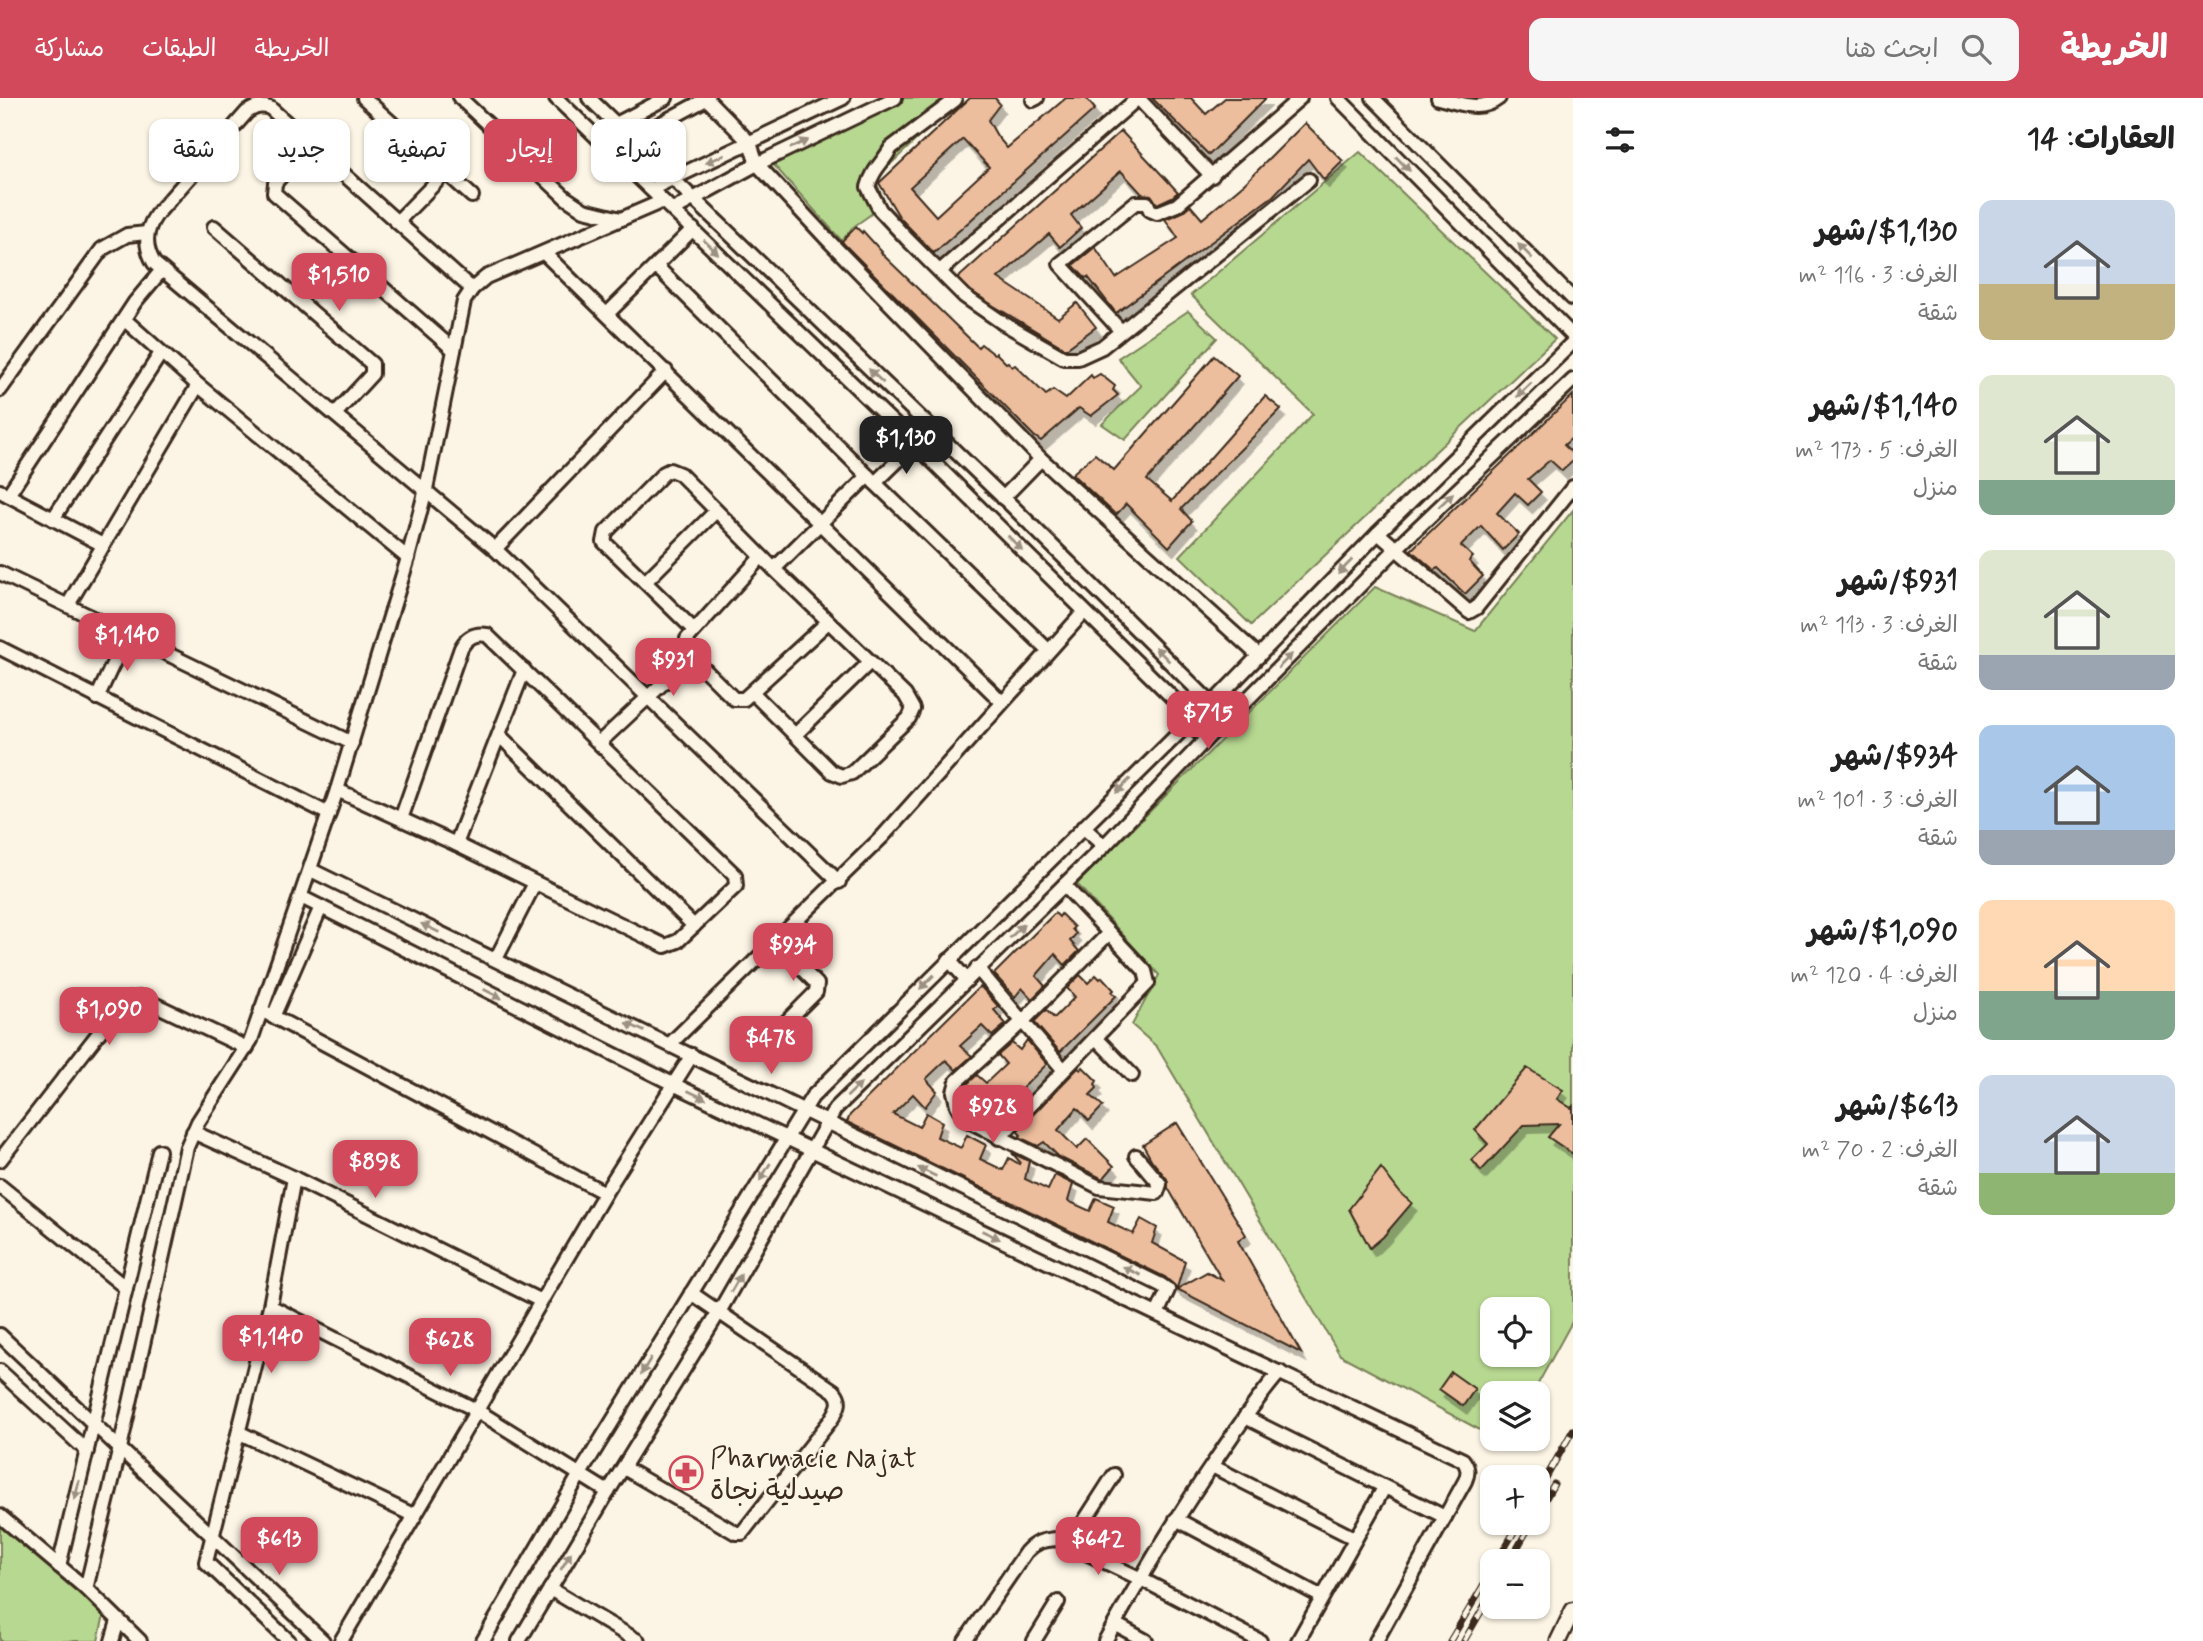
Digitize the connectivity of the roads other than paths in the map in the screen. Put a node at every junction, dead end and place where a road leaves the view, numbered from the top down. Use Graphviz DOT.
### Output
graph roads {
  1 [pos="363,98"];
  2 [pos="460,98"];
  3 [pos="556,98"];
  4 [pos="589,98"];
  5 [pos="666,98"];
  6 [pos="707,98"];
  7 [pos="844,98"];
  8 [pos="895,98"];
  9 [pos="1138,98"];
  10 [pos="1300,98"];
  11 [pos="1338,98"];
  12 [pos="1438,98"];
  13 [pos="1499,98"];
  14 [pos="1376,99"];
  15 [pos="955,100"];
  16 [pos="249,103"];
  17 [pos="1391,116"];
  18 [pos="857,117"];
  19 [pos="282,119"];
  20 [pos="387,119"];
  21 [pos="611,119"];
  22 [pos="626,119"];
  23 [pos="669,119"];
  24 [pos="1373,133"];
  25 [pos="750,143"];
  26 [pos="757,164"];
  27 [pos="686,173"];
  28 [pos="1212,176"];
  29 [pos="350,180"];
  30 [pos="1309,180"];
  31 [pos="276,182"];
  32 [pos="436,182"];
  33 [pos="457,182"];
  34 [pos="666,182"];
  35 [pos="676,182"];
  36 [pos="651,189"];
  37 [pos="472,196"];
  38 [pos="694,200"];
  39 [pos="663,201"];
  40 [pos="673,210"];
  41 [pos="621,219"];
  42 [pos="397,222"];
  43 [pos="214,227"];
  44 [pos="693,229"];
  45 [pos="147,233"];
  46 [pos="545,254"];
  47 [pos="656,266"];
  48 [pos="162,270"];
  49 [pos="940,271"];
  50 [pos="472,289"];
  51 [pos="1573,299"];
  52 [pos="607,314"];
  53 [pos="125,320"];
  54 [pos="1121,331"];
  55 [pos="1573,336"];
  56 [pos="1573,342"];
  57 [pos="454,349"];
  58 [pos="161,353"];
  59 [pos="666,371"];
  60 [pos="1573,380"];
  61 [pos="198,385"];
  62 [pos="0,390"];
  63 [pos="335,414"];
  64 [pos="915,444"];
  65 [pos="1041,459"];
  66 [pos="872,480"];
  67 [pos="1573,487"];
  68 [pos="993,488"];
  69 [pos="426,489"];
  70 [pos="4,493"];
  71 [pos="1008,502"];
  72 [pos="976,506"];
  73 [pos="716,511"];
  74 [pos="53,519"];
  75 [pos="820,523"];
  76 [pos="995,523"];
  77 [pos="1378,533"];
  78 [pos="103,545"];
  79 [pos="495,549"];
  80 [pos="1395,550"];
  81 [pos="761,556"];
  82 [pos="408,558"];
  83 [pos="774,569"];
  84 [pos="0,573"];
  85 [pos="645,582"];
  86 [pos="68,605"];
  87 [pos="1084,612"];
  88 [pos="828,622"];
  89 [pos="694,630"];
  90 [pos="127,634"];
  91 [pos="0,648"];
  92 [pos="1048,650"];
  93 [pos="692,656"];
  94 [pos="1259,656"];
  95 [pos="870,662"];
  96 [pos="524,670"];
  97 [pos="752,692"];
  98 [pos="97,698"];
  99 [pos="649,698"];
  100 [pos="1002,702"];
  101 [pos="1212,703"];
  102 [pos="1190,718"];
  103 [pos="1215,731"];
  104 [pos="499,735"];
  105 [pos="795,735"];
  106 [pos="352,743"];
  107 [pos="599,743"];
  108 [pos="337,790"];
  109 [pos="329,814"];
  110 [pos="401,819"];
  111 [pos="1083,827"];
  112 [pos="456,844"];
  113 [pos="1104,846"];
  114 [pos="311,870"];
  115 [pos="839,882"];
  116 [pos="535,883"];
  117 [pos="1064,885"];
  118 [pos="301,897"];
  119 [pos="321,907"];
  120 [pos="694,926"];
  121 [pos="1109,933"];
  122 [pos="774,941"];
  123 [pos="496,960"];
  124 [pos="949,960"];
  125 [pos="977,968"];
  126 [pos="967,979"];
  127 [pos="261,1010"];
  128 [pos="273,1017"];
  129 [pos="1023,1021"];
  130 [pos="783,1025"];
  131 [pos="1096,1038"];
  132 [pos="670,1044"];
  133 [pos="247,1048"];
  134 [pos="692,1055"];
  135 [pos="1063,1069"];
  136 [pos="1132,1075"];
  137 [pos="675,1085"];
  138 [pos="802,1111"];
  139 [pos="827,1123"];
  140 [pos="193,1132"];
  141 [pos="786,1137"];
  142 [pos="999,1138"];
  143 [pos="812,1149"];
  144 [pos="159,1151"];
  145 [pos="1136,1156"];
  146 [pos="0,1160"];
  147 [pos="294,1178"];
  148 [pos="0,1186"];
  149 [pos="605,1193"];
  150 [pos="126,1288"];
  151 [pos="691,1293"];
  152 [pos="541,1301"];
  153 [pos="270,1306"];
  154 [pos="719,1312"];
  155 [pos="1157,1314"];
  156 [pos="0,1335"];
  157 [pos="0,1371"];
  158 [pos="1280,1372"];
  159 [pos="476,1410"];
  160 [pos="1245,1417"];
  161 [pos="93,1424"];
  162 [pos="240,1433"];
  163 [pos="120,1448"];
  164 [pos="87,1451"];
  165 [pos="1212,1466"];
  166 [pos="624,1468"];
  167 [pos="580,1474"];
  168 [pos="1114,1475"];
  169 [pos="1384,1488"];
  170 [pos="608,1492"];
  171 [pos="0,1516"];
  172 [pos="415,1516"];
  173 [pos="1445,1517"];
  174 [pos="1176,1518"];
  175 [pos="213,1537"];
  176 [pos="1354,1538"];
  177 [pos="1069,1545"];
  178 [pos="59,1566"];
  179 [pos="1139,1578"];
  180 [pos="86,1589"];
  181 [pos="550,1589"];
  182 [pos="1322,1597"];
  183 [pos="1058,1602"];
  184 [pos="1573,1610"];
  185 [pos="118,1621"];
  186 [pos="1115,1623"];
  187 [pos="112,1641"];
  188 [pos="140,1641"];
  189 [pos="289,1641"];
  190 [pos="323,1641"];
  191 [pos="341,1641"];
  192 [pos="482,1641"];
  193 [pos="519,1641"];
  194 [pos="638,1641"];
  195 [pos="965,1641"];
  196 [pos="1034,1641"];
  197 [pos="1105,1641"];
  198 [pos="1146,1641"];
  199 [pos="1260,1641"];
  200 [pos="1298,1641"];
  201 [pos="1376,1641"];
  202 [pos="1558,1641"];
  1 -- 20 [label="street"];
  2 -- 41 [label="street"];
  3 -- 36 [label="street"];
  4 -- 21 [label="street"];
  5 -- 22 [label="street"];
  6 -- 23 [label="street"];
  6 -- 25 [label="street"];
  7 -- 18 [label="street"];
  7 -- 25 [label="street"];
  8 -- 18 [label="street"];
  9 -- 28 [label="street"];
  9 -- 49 [label="street"];
  10 -- 28 [label="street"];
  11 -- 24 [label="street"];
  12 -- 13 [label="street"];
  14 -- 17 [label="street"];
  15 -- 49 [label="street"];
  16 -- 19 [label="street"];
  16 -- 45 [label="street"];
  17 -- 24 [label="street"];
  51 -- 17 [label="street, one-way"];
  26 -- 18 [label="street, one-way"];
  24 -- 55 [label="street, one-way"];
  25 -- 26 [label="street"];
  25 -- 27 [label="street, one-way"];
  26 -- 38 [label="street"];
  26 -- 65 [label="street"];
  28 -- 54 [label="street"];
  29 -- 42 [label="street"];
  30 -- 54 [label="street"];
  31 -- 57 [label="street"];
  32 -- 42 [label="street"];
  33 -- 37 [label="street"];
  34 -- 36 [label="street"];
  35 -- 38 [label="street"];
  36 -- 39 [label="street"];
  38 -- 40 [label="street"];
  68 -- 38 [label="street, one-way"];
  39 -- 40 [label="street"];
  39 -- 41 [label="street"];
  40 -- 44 [label="street"];
  41 -- 46 [label="street"];
  42 -- 50 [label="street"];
  43 -- 63 [label="street"];
  44 -- 47 [label="street"];
  44 -- 64 [label="street, one-way"];
  45 -- 48 [label="street"];
  45 -- 62 [label="street"];
  46 -- 50 [label="street"];
  46 -- 52 [label="street"];
  47 -- 52 [label="street"];
  47 -- 66 [label="street"];
  48 -- 53 [label="street"];
  48 -- 63 [label="street"];
  49 -- 54 [label="street"];
  50 -- 57 [label="street"];
  52 -- 59 [label="street"];
  53 -- 58 [label="street"];
  53 -- 70 [label="street"];
  56 -- 77 [label="street, one-way"];
  57 -- 69 [label="street"];
  58 -- 61 [label="street"];
  58 -- 74 [label="street"];
  59 -- 75 [label="street"];
  59 -- 79 [label="street"];
  80 -- 60 [label="street, one-way"];
  61 -- 78 [label="street"];
  61 -- 82 [label="street"];
  63 -- 69 [label="street"];
  64 -- 66 [label="street"];
  64 -- 72 [label="street"];
  65 -- 71 [label="street"];
  65 -- 94 [label="street"];
  66 -- 75 [label="street"];
  66 -- 92 [label="street"];
  67 -- 80 [label="street"];
  68 -- 71 [label="street"];
  68 -- 72 [label="street"];
  69 -- 79 [label="street"];
  69 -- 82 [label="street"];
  70 -- 74 [label="street"];
  71 -- 76 [label="street"];
  101 -- 71 [label="street, one-way"];
  72 -- 76 [label="street"];
  73 -- 81 [label="street"];
  73 -- 85 [label="street"];
  73 -- 85 [label="street"];
  74 -- 78 [label="street"];
  75 -- 83 [label="street"];
  75 -- 100 [label="street"];
  76 -- 87 [label="street, one-way"];
  77 -- 80 [label="street"];
  77 -- 94 [label="street, one-way"];
  78 -- 86 [label="street"];
  79 -- 99 [label="street"];
  103 -- 80 [label="street, one-way"];
  81 -- 83 [label="street"];
  81 -- 89 [label="street"];
  82 -- 106 [label="street"];
  83 -- 88 [label="street"];
  84 -- 86 [label="street"];
  85 -- 89 [label="street"];
  86 -- 90 [label="street"];
  87 -- 92 [label="street"];
  87 -- 102 [label="street"];
  88 -- 95 [label="street"];
  88 -- 97 [label="street"];
  89 -- 93 [label="street"];
  90 -- 98 [label="street"];
  90 -- 106 [label="street"];
  91 -- 98 [label="street"];
  92 -- 100 [label="street"];
  93 -- 97 [label="street"];
  93 -- 99 [label="street"];
  94 -- 101 [label="street"];
  95 -- 105 [label="street"];
  95 -- 105 [label="street"];
  96 -- 104 [label="street"];
  96 -- 107 [label="street"];
  96 -- 110 [label="street"];
  97 -- 105 [label="street"];
  98 -- 109 [label="street"];
  99 -- 107 [label="street"];
  99 -- 115 [label="street"];
  100 -- 115 [label="street"];
  101 -- 102 [label="street"];
  101 -- 103 [label="street"];
  102 -- 103 [label="street"];
  102 -- 111 [label="street, one-way"];
  103 -- 113 [label="street"];
  104 -- 112 [label="street"];
  104 -- 120 [label="street"];
  106 -- 108 [label="street"];
  107 -- 120 [label="street"];
  108 -- 109 [label="street"];
  108 -- 110 [label="street"];
  109 -- 114 [label="street"];
  110 -- 112 [label="street"];
  111 -- 113 [label="street"];
  111 -- 124 [label="street"];
  112 -- 116 [label="street"];
  113 -- 117 [label="street"];
  114 -- 118 [label="street"];
  123 -- 114 [label="street, one-way"];
  115 -- 122 [label="street"];
  116 -- 120 [label="street"];
  116 -- 123 [label="street"];
  117 -- 121 [label="street"];
  125 -- 117 [label="street, one-way"];
  118 -- 119 [label="street"];
  118 -- 127 [label="street"];
  119 -- 128 [label="street"];
  119 -- 137 [label="street, one-way"];
  121 -- 129 [label="street"];
  121 -- 131 [label="street"];
  122 -- 130 [label="street"];
  122 -- 132 [label="street"];
  132 -- 123 [label="street, one-way"];
  124 -- 126 [label="street"];
  124 -- 138 [label="street, one-way"];
  125 -- 126 [label="street"];
  125 -- 129 [label="street"];
  139 -- 126 [label="street, one-way"];
  127 -- 128 [label="street"];
  127 -- 133 [label="street"];
  128 -- 149 [label="street"];
  129 -- 135 [label="street"];
  129 -- 142 [label="street"];
  131 -- 135 [label="street"];
  131 -- 136 [label="street"];
  132 -- 134 [label="street"];
  133 -- 140 [label="street"];
  133 -- 146 [label="street"];
  134 -- 137 [label="street"];
  134 -- 138 [label="street"];
  135 -- 142 [label="street"];
  137 -- 141 [label="street, one-way"];
  137 -- 149 [label="street"];
  138 -- 139 [label="street"];
  138 -- 141 [label="street"];
  139 -- 143 [label="street"];
  155 -- 139 [label="street, one-way"];
  140 -- 147 [label="street"];
  140 -- 163 [label="street"];
  141 -- 143 [label="street"];
  141 -- 151 [label="street, one-way"];
  142 -- 145 [label="street"];
  154 -- 143 [label="street, one-way"];
  143 -- 155 [label="street, one-way"];
  144 -- 150 [label="street"];
  147 -- 152 [label="street"];
  147 -- 153 [label="street"];
  148 -- 150 [label="street"];
  149 -- 152 [label="street"];
  150 -- 161 [label="street"];
  151 -- 154 [label="street"];
  151 -- 167 [label="street, one-way"];
  152 -- 159 [label="street"];
  153 -- 159 [label="street"];
  153 -- 162 [label="street"];
  154 -- 166 [label="street"];
  154 -- 166 [label="street"];
  155 -- 158 [label="street"];
  156 -- 161 [label="street"];
  157 -- 164 [label="street"];
  158 -- 160 [label="street"];
  158 -- 173 [label="street"];
  159 -- 167 [label="street"];
  159 -- 172 [label="street"];
  160 -- 165 [label="street"];
  160 -- 169 [label="street"];
  161 -- 163 [label="street"];
  161 -- 164 [label="street"];
  162 -- 172 [label="street"];
  162 -- 175 [label="street"];
  163 -- 175 [label="street"];
  163 -- 180 [label="street"];
  164 -- 178 [label="street, one-way"];
  165 -- 174 [label="street"];
  165 -- 176 [label="street"];
  166 -- 170 [label="street"];
  167 -- 170 [label="street"];
  167 -- 192 [label="street"];
  168 -- 177 [label="street"];
  169 -- 173 [label="street"];
  169 -- 176 [label="street"];
  181 -- 170 [label="street, one-way"];
  171 -- 178 [label="street"];
  172 -- 191 [label="street"];
  173 -- 201 [label="street"];
  174 -- 179 [label="street"];
  174 -- 182 [label="street"];
  175 -- 189 [label="street"];
  175 -- 190 [label="street"];
  176 -- 182 [label="street"];
  177 -- 179 [label="street"];
  177 -- 195 [label="street"];
  178 -- 180 [label="street"];
  179 -- 186 [label="street"];
  179 -- 199 [label="street"];
  180 -- 185 [label="street"];
  181 -- 193 [label="street"];
  181 -- 194 [label="street"];
  182 -- 200 [label="street"];
  183 -- 196 [label="street"];
  184 -- 202 [label="street"];
  185 -- 187 [label="street"];
  185 -- 188 [label="street"];
  186 -- 197 [label="street"];
  186 -- 198 [label="street"];
}
